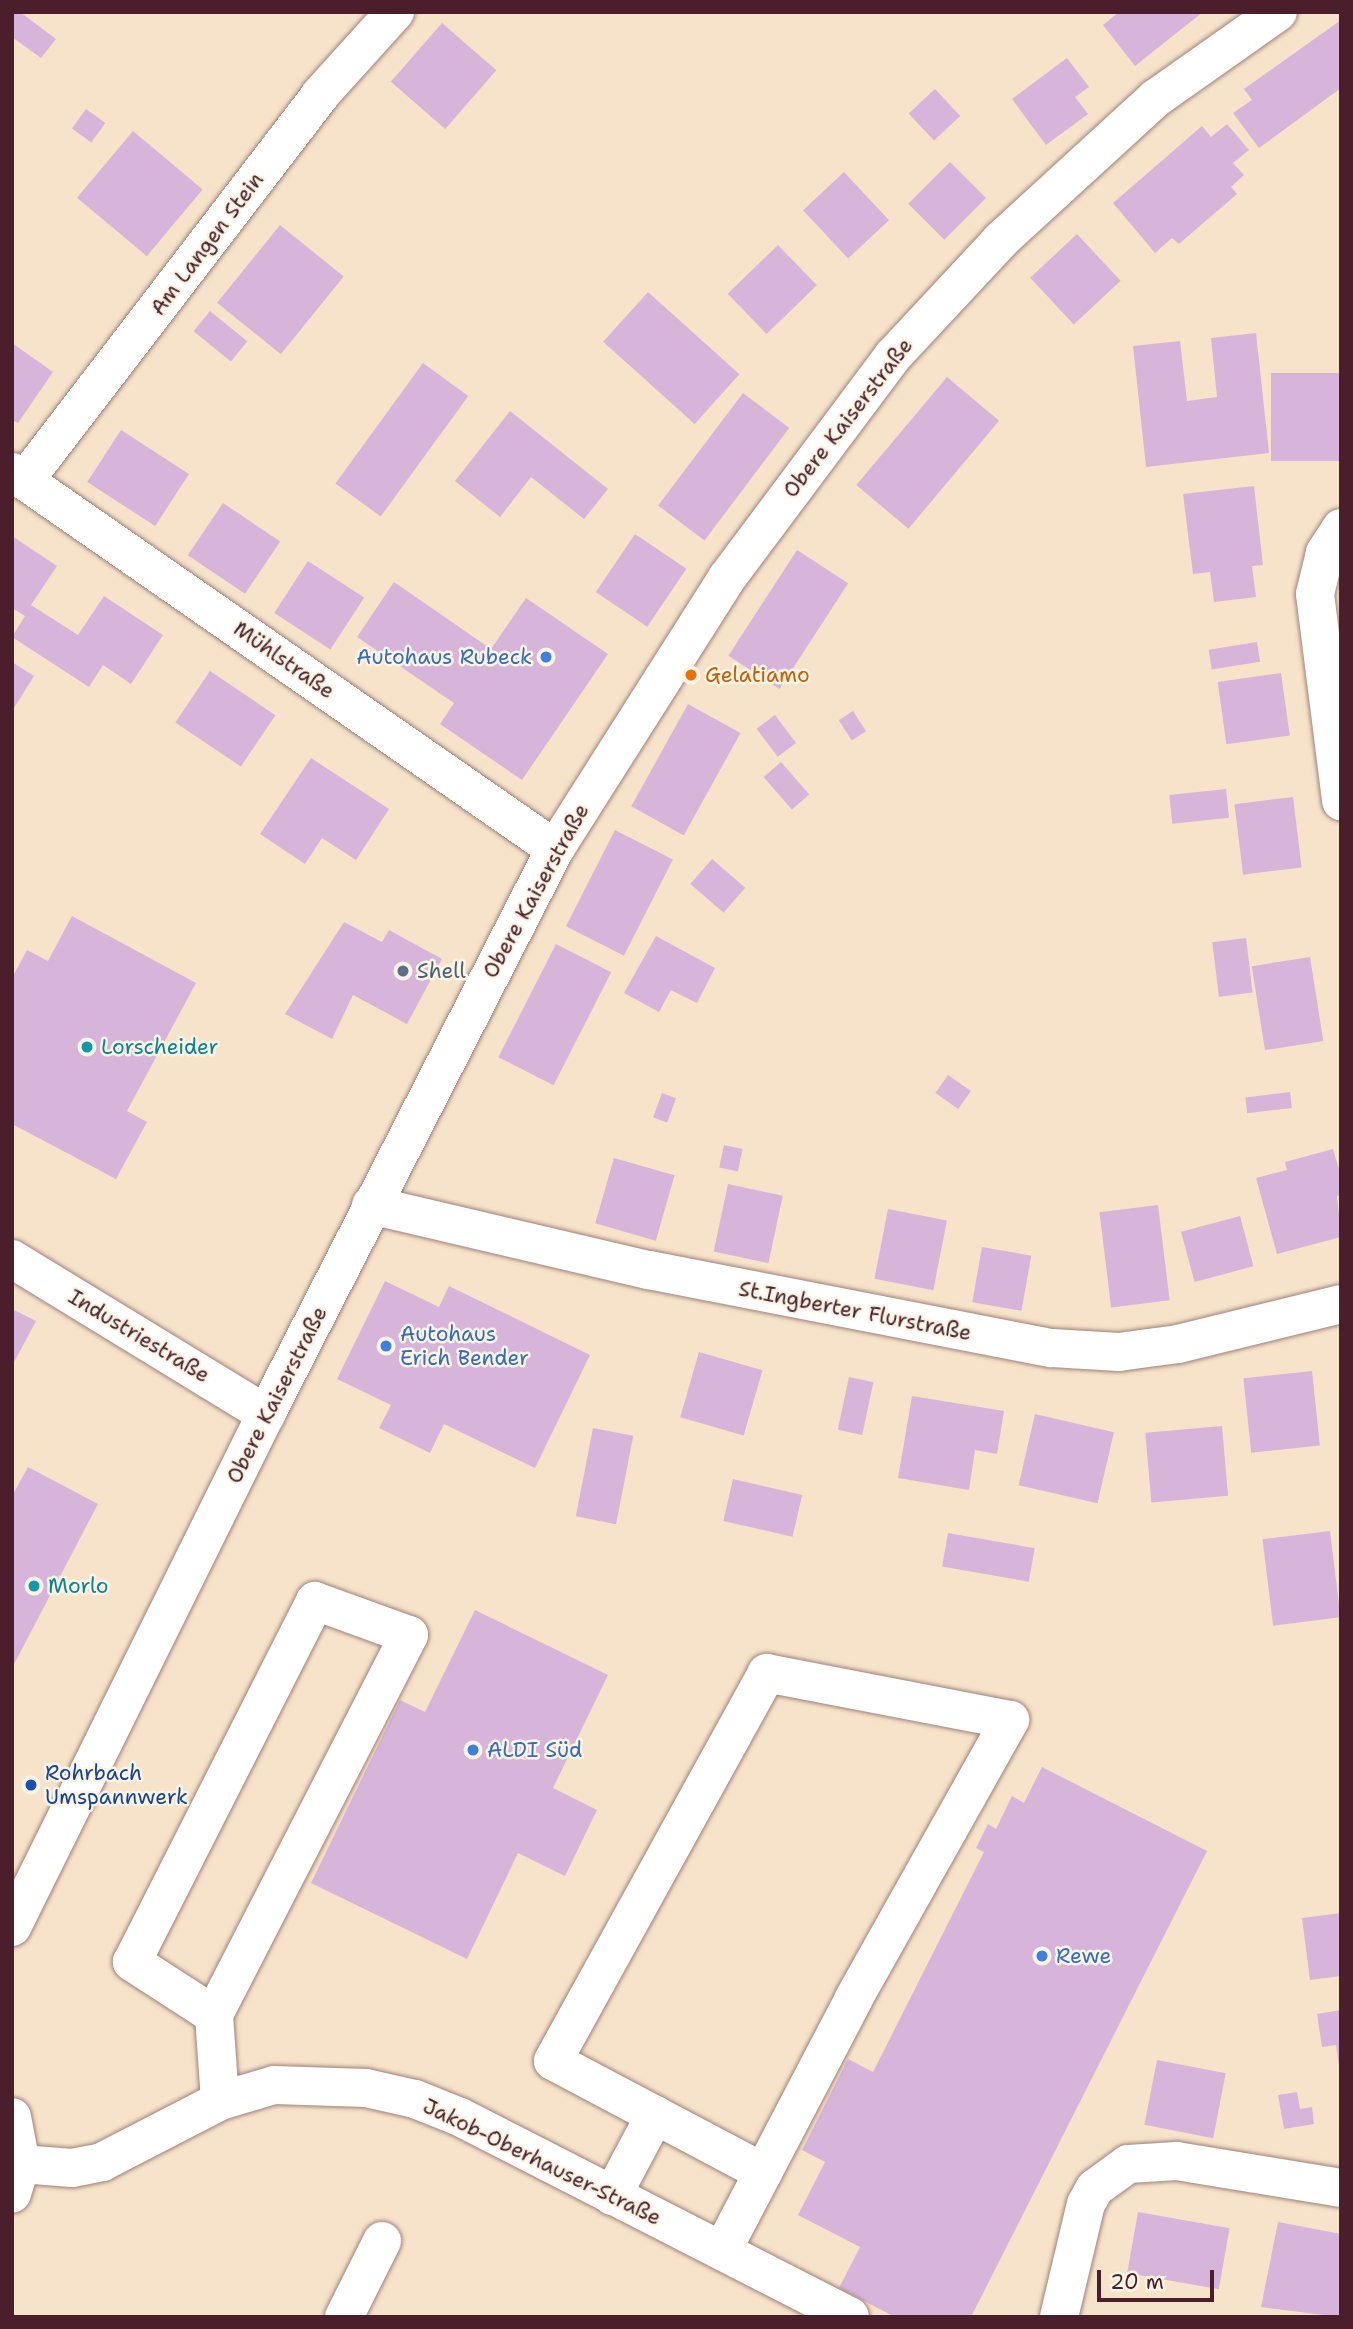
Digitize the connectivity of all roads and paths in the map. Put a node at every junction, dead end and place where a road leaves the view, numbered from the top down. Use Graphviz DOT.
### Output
graph roads {
  1 [pos="395,12"];
  2 [pos="1278,12"];
  3 [pos="19,476"];
  4 [pos="1341,528"];
  5 [pos="1341,801"];
  6 [pos="555,849"];
  7 [pos="371,1205"];
  8 [pos="12,1259"];
  9 [pos="1340,1309"];
  10 [pos="266,1414"];
  11 [pos="12,1927"];
  12 [pos="214,2015"];
  13 [pos="220,2101"];
  14 [pos="655,2115"];
  15 [pos="12,2117"];
  16 [pos="763,2172"];
  17 [pos="17,2179"];
  18 [pos="1341,2188"];
  19 [pos="611,2196"];
  20 [pos="382,2241"];
  21 [pos="723,2251"];
  22 [pos="344,2317"];
  23 [pos="850,2317"];
  24 [pos="1059,2317"];
  1 -- 3 [label="street, Am Langen Stein"];
  2 -- 6 [label="street, Obere Kaiserstraße"];
  3 -- 6 [label="street, Mühlstraße"];
  4 -- 5 [label="street"];
  6 -- 7 [label="street, Obere Kaiserstraße"];
  7 -- 9 [label="street, St.Ingberter Flurstraße"];
  7 -- 10 [label="street, Obere Kaiserstraße"];
  8 -- 10 [label="street, Industriestraße"];
  10 -- 11 [label="street, Obere Kaiserstraße"];
  12 -- 12 [label="street"];
  12 -- 13 [label="street"];
  13 -- 17 [label="street, Jakob-Oberhauser-Straße"];
  13 -- 19 [label="street, Jakob-Oberhauser-Straße"];
  14 -- 16 [label="street"];
  14 -- 16 [label="street"];
  14 -- 19 [label="street"];
  15 -- 17 [label="street"];
  16 -- 21 [label="street"];
  18 -- 24 [label="street"];
  19 -- 21 [label="street, Jakob-Oberhauser-Straße"];
  20 -- 22 [label="street"];
  21 -- 23 [label="street, Jakob-Oberhauser-Straße"];
}
